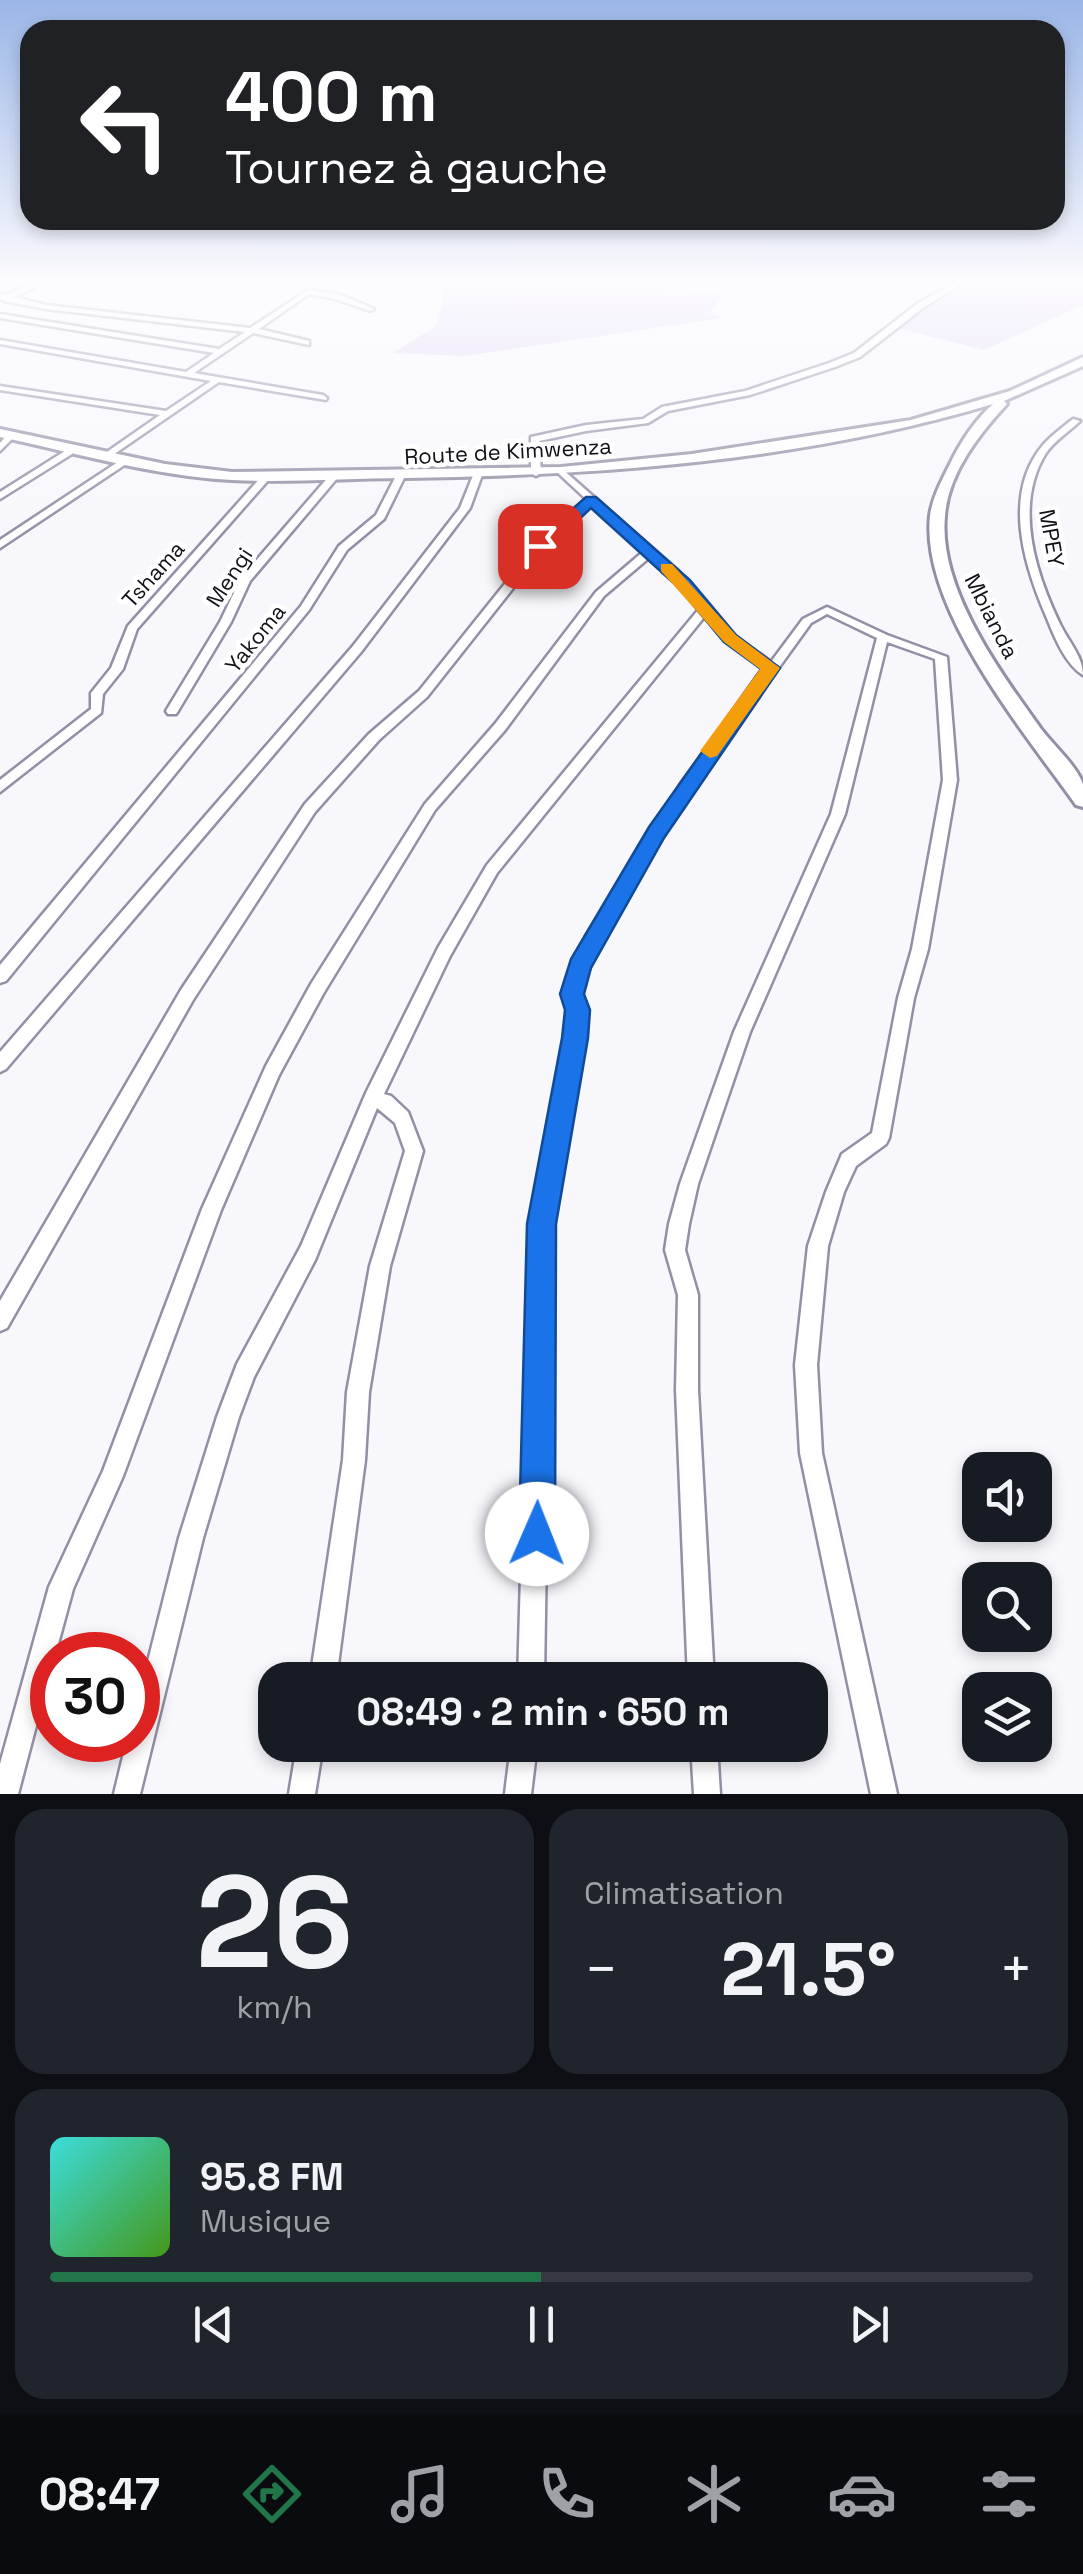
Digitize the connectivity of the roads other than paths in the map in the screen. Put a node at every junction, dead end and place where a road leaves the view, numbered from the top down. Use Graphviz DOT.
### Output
graph roads {
  1 [pos="132,364"];
  2 [pos="200,364"];
  3 [pos="835,364"];
  4 [pos="1079,365"];
  5 [pos="188,373"];
  6 [pos="220,379"];
  7 [pos="0,388"];
  8 [pos="1014,394"];
  9 [pos="323,398"];
  10 [pos="168,414"];
  11 [pos="1076,421"];
  12 [pos="6,435"];
  13 [pos="0,448"];
  14 [pos="70,448"];
  15 [pos="106,456"];
  16 [pos="127,460"];
  17 [pos="536,472"];
  18 [pos="561,472"];
  19 [pos="477,475"];
  20 [pos="266,476"];
  21 [pos="334,476"];
  22 [pos="400,476"];
  23 [pos="0,496"];
  24 [pos="591,500"];
  25 [pos="0,545"];
  26 [pos="648,553"];
  27 [pos="703,611"];
  28 [pos="883,637"];
  29 [pos="771,668"];
  30 [pos="1083,670"];
  31 [pos="172,710"];
  32 [pos="0,787"];
  33 [pos="1083,800"];
  34 [pos="0,976"];
  35 [pos="0,1064"];
  36 [pos="372,1099"];
  37 [pos="0,1321"];
  38 [pos="326,1662"];
  39 [pos="533,1662"];
  40 [pos="700,1662"];
  41 [pos="307,1762"];
  42 [pos="522,1762"];
  43 [pos="705,1762"];
  44 [pos="5,1794"];
  45 [pos="127,1794"];
  46 [pos="302,1794"];
  47 [pos="518,1794"];
  48 [pos="707,1794"];
  49 [pos="884,1794"];
  1 -- 5 [label="street"];
  2 -- 5 [label="street"];
  3 -- 17 [label="street"];
  4 -- 8 [label="street"];
  5 -- 6 [label="street"];
  6 -- 9 [label="street"];
  6 -- 10 [label="street"];
  7 -- 10 [label="street"];
  8 -- 18 [label="street, Route de Kimwenza"];
  8 -- 33 [label="street, Mbianda"];
  10 -- 15 [label="street"];
  11 -- 30 [label="street, MPEY"];
  12 -- 13 [label="street"];
  12 -- 14 [label="street, Route de Kimwenza"];
  14 -- 15 [label="street, Route de Kimwenza"];
  14 -- 23 [label="street"];
  15 -- 16 [label="street, Route de Kimwenza"];
  16 -- 20 [label="street, Route de Kimwenza"];
  16 -- 25 [label="street"];
  17 -- 18 [label="street, Route de Kimwenza"];
  17 -- 19 [label="street, Route de Kimwenza"];
  18 -- 24 [label="street"];
  19 -- 22 [label="street, Route de Kimwenza"];
  19 -- 35 [label="street"];
  20 -- 21 [label="street, Route de Kimwenza"];
  20 -- 32 [label="street, Tshama"];
  21 -- 22 [label="street, Route de Kimwenza"];
  21 -- 31 [label="street, Mengi"];
  22 -- 34 [label="street, Yakoma"];
  24 -- 26 [label="street"];
  24 -- 37 [label="street"];
  26 -- 27 [label="street"];
  26 -- 44 [label="street"];
  27 -- 29 [label="street"];
  27 -- 36 [label="street"];
  28 -- 29 [label="street"];
  28 -- 40 [label="street"];
  28 -- 49 [label="street"];
  29 -- 39 [label="street"];
  36 -- 38 [label="street"];
  36 -- 45 [label="street"];
  41 -- 46 [label="street"];
  42 -- 47 [label="street"];
  43 -- 48 [label="street"];
}
